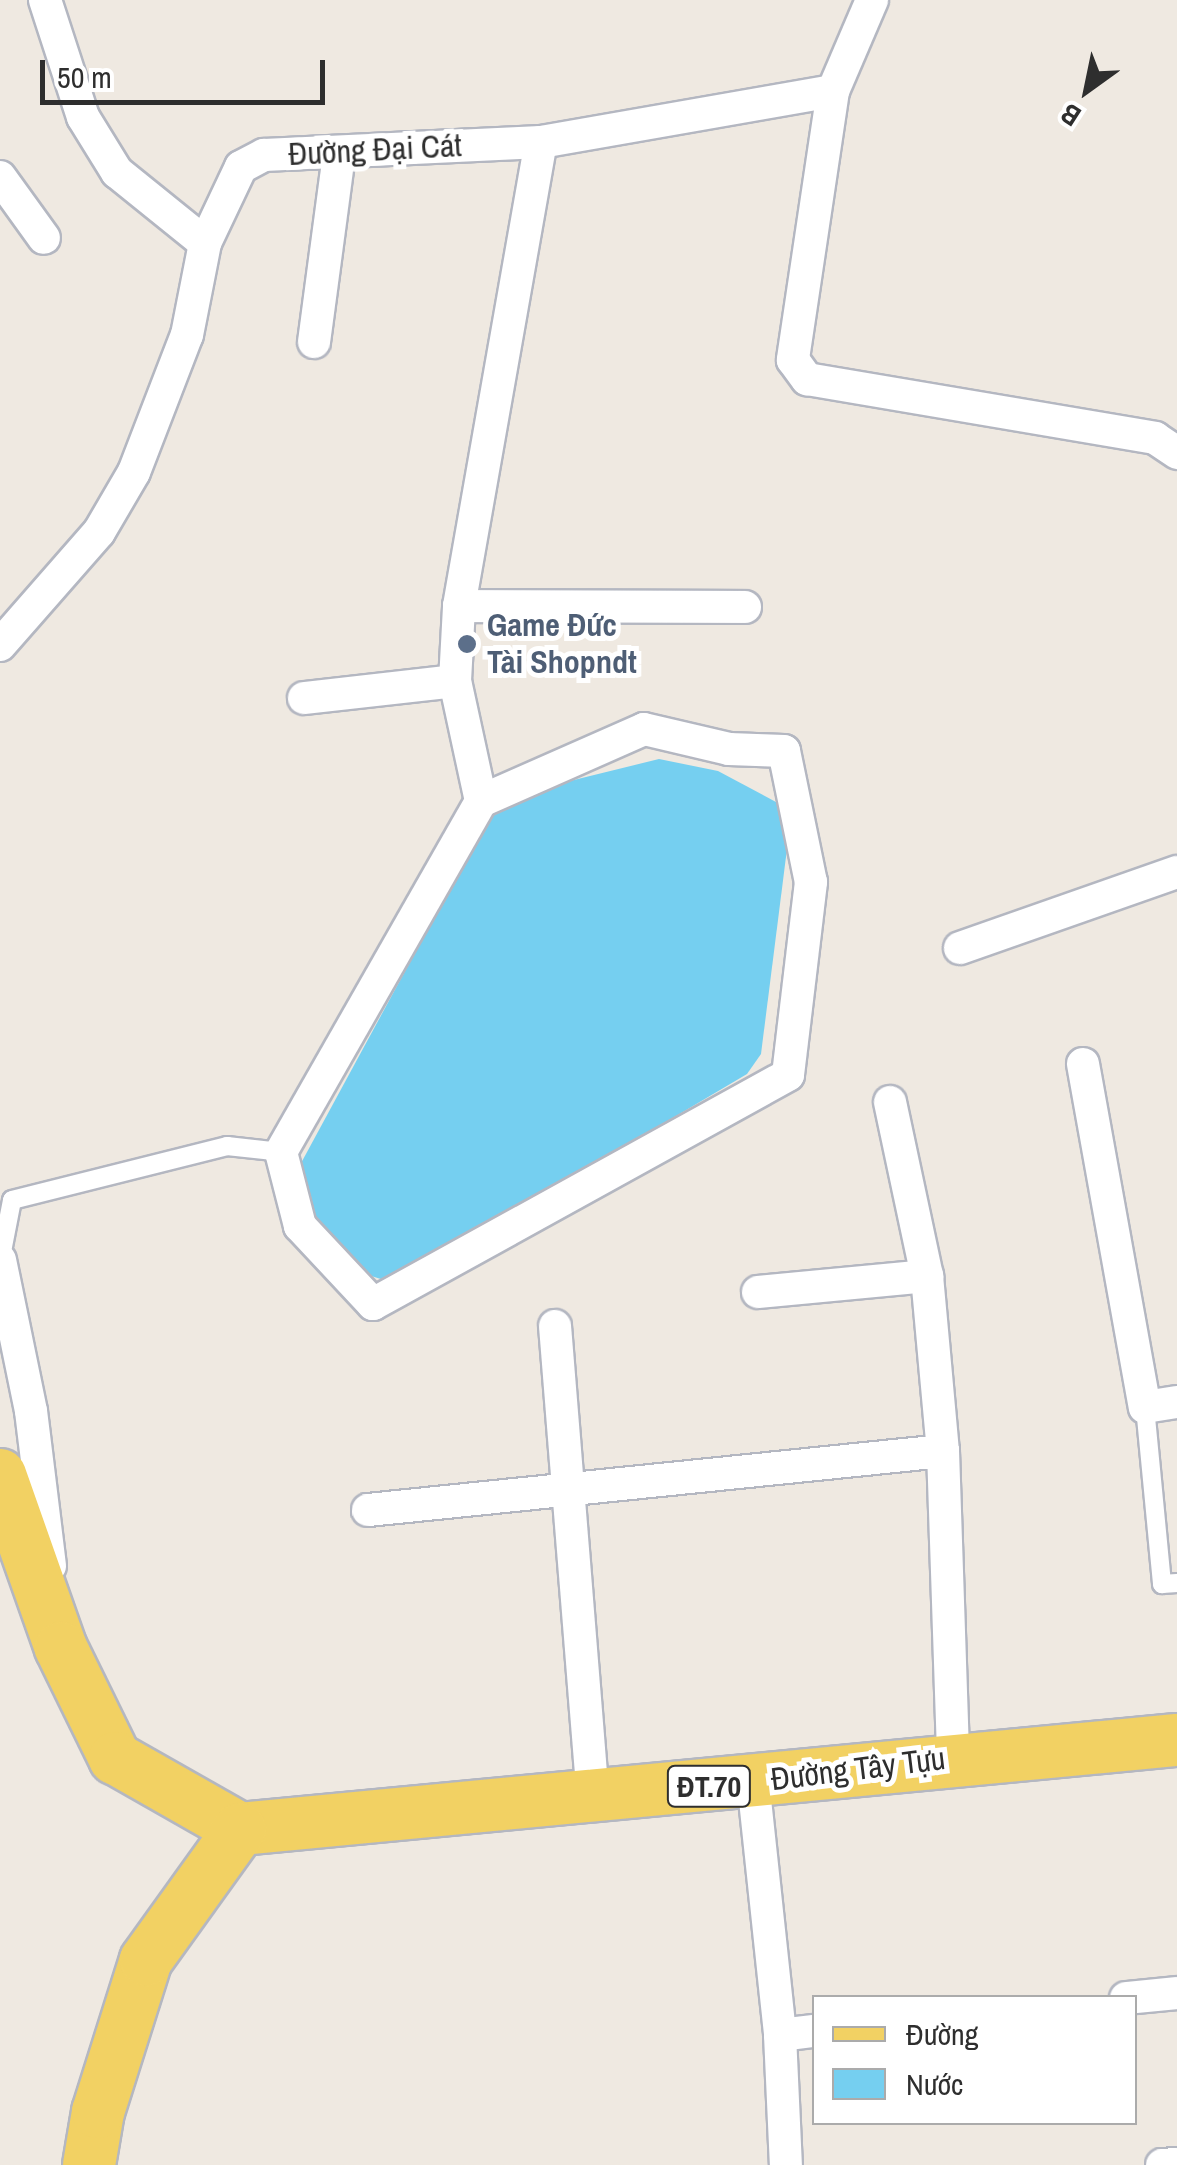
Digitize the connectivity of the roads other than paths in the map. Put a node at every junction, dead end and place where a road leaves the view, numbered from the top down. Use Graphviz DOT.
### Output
graph roads {
  1 [pos="46,0"];
  2 [pos="872,0"];
  3 [pos="833,91"];
  4 [pos="541,142"];
  5 [pos="339,154"];
  6 [pos="0,177"];
  7 [pos="44,238"];
  8 [pos="205,243"];
  9 [pos="314,342"];
  10 [pos="1177,453"];
  11 [pos="460,606"];
  12 [pos="745,607"];
  13 [pos="0,644"];
  14 [pos="454,680"];
  15 [pos="304,698"];
  16 [pos="481,801"];
  17 [pos="1177,872"];
  18 [pos="960,948"];
  19 [pos="1083,1064"];
  20 [pos="890,1102"];
  21 [pos="282,1152"];
  22 [pos="0,1262"];
  23 [pos="927,1276"];
  24 [pos="758,1292"];
  25 [pos="555,1326"];
  26 [pos="1161,1404"];
  27 [pos="944,1451"];
  28 [pos="0,1475"];
  29 [pos="571,1487"];
  30 [pos="368,1510"];
  31 [pos="1177,1584"];
  32 [pos="61,1648"];
  33 [pos="1177,1740"];
  34 [pos="954,1757"];
  35 [pos="753,1781"];
  36 [pos="594,1798"];
  37 [pos="240,1830"];
  38 [pos="1177,1993"];
  39 [pos="1137,1997"];
  40 [pos="812,2031"];
  41 [pos="780,2034"];
  42 [pos="1177,2164"];
  43 [pos="89,2165"];
  44 [pos="786,2165"];
  45 [pos="1162,2165"];
  1 -- 8 [label="street"];
  2 -- 3 [label="street"];
  3 -- 4 [label="street, Đường Đại Cát"];
  3 -- 10 [label="street"];
  4 -- 5 [label="street, Đường Đại Cát"];
  4 -- 11 [label="street"];
  5 -- 8 [label="street, Đường Đại Cát"];
  5 -- 9 [label="street"];
  6 -- 7 [label="street"];
  8 -- 13 [label="street, Đường Đại Cát"];
  11 -- 12 [label="street"];
  11 -- 14 [label="street"];
  14 -- 15 [label="street"];
  14 -- 16 [label="street"];
  16 -- 21 [label="street"];
  16 -- 21 [label="street"];
  17 -- 18 [label="street"];
  19 -- 26 [label="street"];
  20 -- 23 [label="street"];
  21 -- 22 [label="lane"];
  22 -- 32 [label="street"];
  23 -- 24 [label="street"];
  23 -- 27 [label="street"];
  25 -- 29 [label="street"];
  26 -- 31 [label="lane"];
  27 -- 29 [label="street"];
  27 -- 34 [label="street"];
  28 -- 32 [label="main road"];
  29 -- 30 [label="street"];
  29 -- 36 [label="street"];
  32 -- 37 [label="main road"];
  33 -- 34 [label="main road, Đường Tây Tựu / ĐT.70"];
  34 -- 35 [label="main road, Đường Tây Tựu / ĐT.70"];
  35 -- 36 [label="main road, Đường Tây Tựu / ĐT.70"];
  35 -- 41 [label="street"];
  36 -- 37 [label="main road, Đường Tây Tựu / ĐT.70"];
  37 -- 43 [label="main road"];
  38 -- 39 [label="street"];
  40 -- 41 [label="street"];
  41 -- 44 [label="street"];
  42 -- 45 [label="street"];
}
